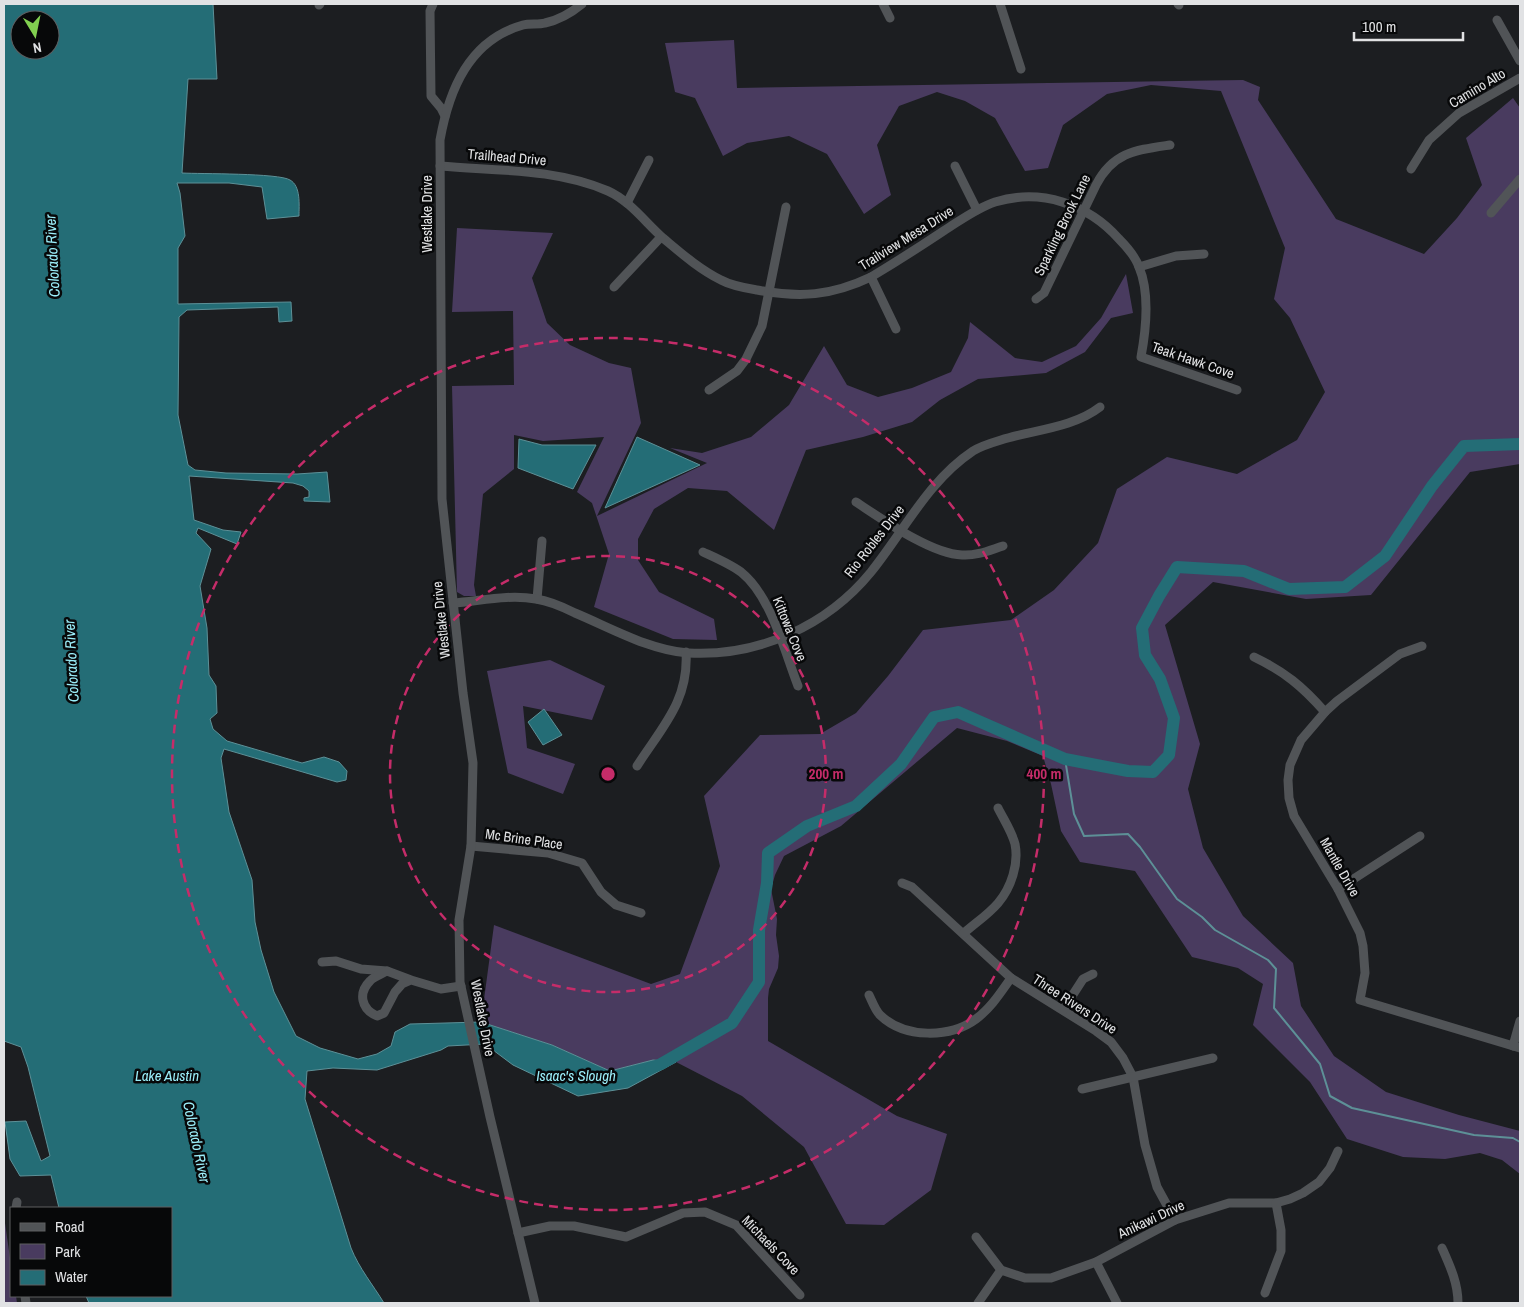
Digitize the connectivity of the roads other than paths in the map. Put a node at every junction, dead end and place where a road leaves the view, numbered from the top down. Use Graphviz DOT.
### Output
graph roads {
  1 [pos="433,4"];
  2 [pos="582,4"];
  3 [pos="883,4"];
  4 [pos="1000,4"];
  5 [pos="890,18"];
  6 [pos="1496,20"];
  7 [pos="1520,61"];
  8 [pos="1021,69"];
  9 [pos="1520,78"];
  10 [pos="445,116"];
  11 [pos="1170,145"];
  12 [pos="650,160"];
  13 [pos="440,166"];
  14 [pos="955,166"];
  15 [pos="1410,168"];
  16 [pos="571,179"];
  17 [pos="1520,179"];
  18 [pos="627,203"];
  19 [pos="786,207"];
  20 [pos="977,210"];
  21 [pos="1085,210"];
  22 [pos="1491,213"];
  23 [pos="661,236"];
  24 [pos="1204,254"];
  25 [pos="1139,267"];
  26 [pos="871,277"];
  27 [pos="614,287"];
  28 [pos="769,292"];
  29 [pos="1036,299"];
  30 [pos="896,329"];
  31 [pos="1141,357"];
  32 [pos="709,390"];
  33 [pos="1237,390"];
  34 [pos="1100,407"];
  35 [pos="856,502"];
  36 [pos="901,531"];
  37 [pos="542,541"];
  38 [pos="1003,546"];
  39 [pos="704,552"];
  40 [pos="537,599"];
  41 [pos="453,603"];
  42 [pos="780,638"];
  43 [pos="1422,646"];
  44 [pos="686,652"];
  45 [pos="1254,657"];
  46 [pos="798,686"];
  47 [pos="1326,712"];
  48 [pos="637,766"];
  49 [pos="998,808"];
  50 [pos="1420,836"];
  51 [pos="471,846"];
  52 [pos="902,883"];
  53 [pos="1338,889"];
  54 [pos="641,913"];
  55 [pos="964,933"];
  56 [pos="322,962"];
  57 [pos="387,971"];
  58 [pos="1093,974"];
  59 [pos="1011,978"];
  60 [pos="411,980"];
  61 [pos="461,986"];
  62 [pos="869,995"];
  63 [pos="1063,1010"];
  64 [pos="1520,1021"];
  65 [pos="1517,1047"];
  66 [pos="1213,1058"];
  67 [pos="1133,1077"];
  68 [pos="1082,1089"];
  69 [pos="1338,1151"];
  70 [pos="1276,1203"];
  71 [pos="1175,1220"];
  72 [pos="518,1233"];
  73 [pos="976,1237"];
  74 [pos="1442,1248"];
  75 [pos="1096,1262"];
  76 [pos="1001,1270"];
  77 [pos="1265,1293"];
  78 [pos="800,1295"];
  79 [pos="535,1303"];
  80 [pos="978,1303"];
  81 [pos="1117,1303"];
  82 [pos="1458,1303"];
  1 -- 10 [label="street"];
  2 -- 10 [label="street, Westlake Drive"];
  3 -- 5 [label="street"];
  4 -- 8 [label="street"];
  6 -- 7 [label="street"];
  9 -- 15 [label="street, Camino Alto"];
  10 -- 13 [label="street, Westlake Drive"];
  11 -- 21 [label="street, Sparkling Brook Lane"];
  12 -- 18 [label="street"];
  13 -- 16 [label="street, Trailhead Drive"];
  13 -- 41 [label="street, Westlake Drive"];
  14 -- 20 [label="street"];
  16 -- 18 [label="street, Trailview Mesa Drive"];
  17 -- 22 [label="street"];
  18 -- 23 [label="street, Trailview Mesa Drive"];
  19 -- 28 [label="street"];
  20 -- 21 [label="street, Trailview Mesa Drive"];
  20 -- 26 [label="street, Trailview Mesa Drive"];
  21 -- 25 [label="street, Trailview Mesa Drive"];
  21 -- 29 [label="street, Sparkling Brook Lane"];
  23 -- 27 [label="street"];
  23 -- 28 [label="street, Trailview Mesa Drive"];
  24 -- 25 [label="street"];
  25 -- 31 [label="street, Trailview Mesa Drive"];
  26 -- 28 [label="street, Trailview Mesa Drive"];
  26 -- 30 [label="street"];
  28 -- 32 [label="street"];
  31 -- 33 [label="street, Teak Hawk Cove"];
  34 -- 36 [label="street, Rio Robles Drive"];
  35 -- 36 [label="street"];
  36 -- 38 [label="street"];
  36 -- 42 [label="street, Rio Robles Drive"];
  37 -- 40 [label="street"];
  39 -- 42 [label="street, Kittowa Cove"];
  40 -- 41 [label="street, Rio Robles Drive"];
  40 -- 44 [label="street, Rio Robles Drive"];
  41 -- 51 [label="street, Westlake Drive"];
  42 -- 44 [label="street, Rio Robles Drive"];
  42 -- 46 [label="street, Kittowa Cove"];
  43 -- 47 [label="street, Mantle Drive"];
  44 -- 48 [label="street"];
  45 -- 47 [label="street"];
  47 -- 53 [label="street, Mantle Drive"];
  49 -- 55 [label="street"];
  50 -- 53 [label="street"];
  51 -- 54 [label="street, Mc Brine Place"];
  51 -- 61 [label="street, Westlake Drive"];
  52 -- 55 [label="street, Three Rivers Drive"];
  53 -- 65 [label="street, Mantle Drive"];
  55 -- 59 [label="street, Three Rivers Drive"];
  56 -- 57 [label="street"];
  57 -- 60 [label="street"];
  57 -- 60 [label="street"];
  58 -- 63 [label="street"];
  59 -- 62 [label="street"];
  59 -- 63 [label="street, Three Rivers Drive"];
  60 -- 61 [label="street"];
  61 -- 72 [label="street, Westlake Drive"];
  63 -- 67 [label="street, Three Rivers Drive"];
  64 -- 65 [label="street"];
  66 -- 67 [label="street"];
  67 -- 68 [label="street"];
  67 -- 71 [label="street, Three Rivers Drive"];
  69 -- 70 [label="street, Anikawi Drive"];
  70 -- 71 [label="street, Anikawi Drive"];
  70 -- 77 [label="street"];
  71 -- 75 [label="street, Anikawi Drive"];
  72 -- 78 [label="street, Michaels Cove"];
  72 -- 79 [label="street, Westlake Drive"];
  73 -- 76 [label="street"];
  74 -- 82 [label="street"];
  75 -- 76 [label="street, Anikawi Drive"];
  75 -- 81 [label="street"];
  76 -- 80 [label="street"];
}
